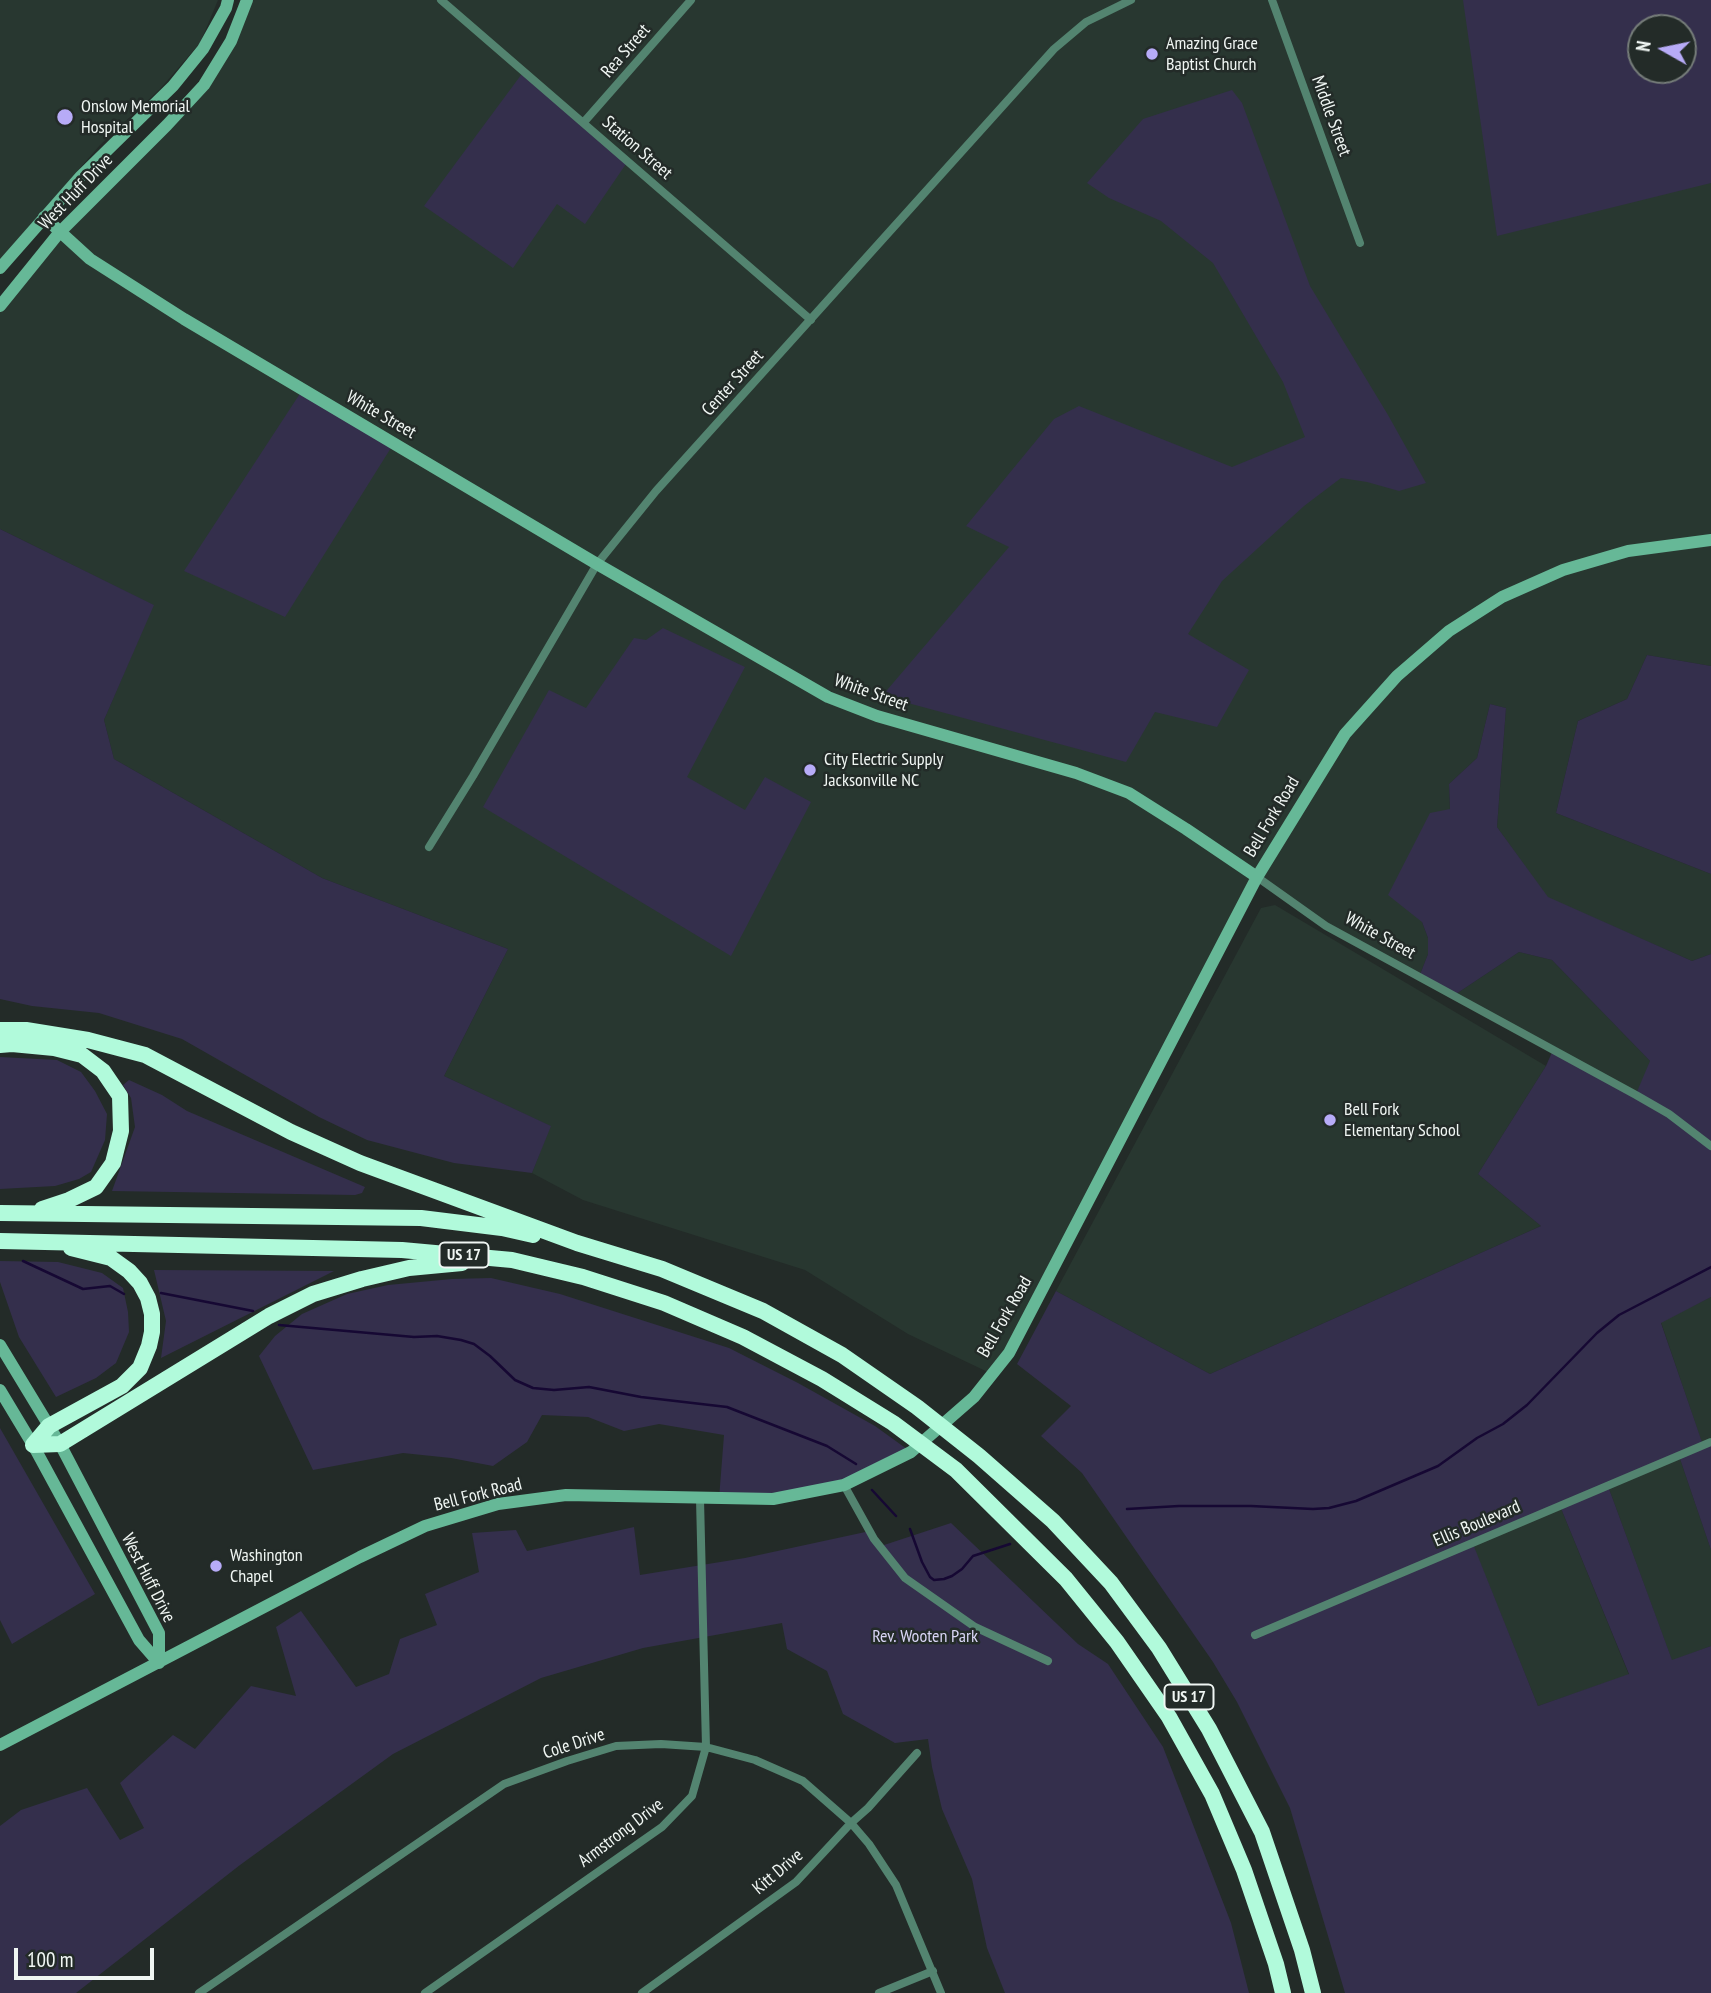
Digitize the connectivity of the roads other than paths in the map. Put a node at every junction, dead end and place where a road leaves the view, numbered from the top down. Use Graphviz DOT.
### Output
graph roads {
  1 [pos="228,0"];
  2 [pos="247,0"];
  3 [pos="441,0"];
  4 [pos="691,0"];
  5 [pos="1131,0"];
  6 [pos="1272,0"];
  7 [pos="584,122"];
  8 [pos="44,217"];
  9 [pos="60,233"];
  10 [pos="1360,243"];
  11 [pos="0,268"];
  12 [pos="0,306"];
  13 [pos="811,320"];
  14 [pos="1711,540"];
  15 [pos="597,564"];
  16 [pos="429,847"];
  17 [pos="1257,877"];
  18 [pos="0,1030"];
  19 [pos="0,1045"];
  20 [pos="1711,1146"];
  21 [pos="0,1213"];
  22 [pos="29,1213"];
  23 [pos="0,1241"];
  24 [pos="41,1241"];
  25 [pos="577,1243"];
  26 [pos="512,1260"];
  27 [pos="0,1345"];
  28 [pos="0,1390"];
  29 [pos="50,1426"];
  30 [pos="1711,1442"];
  31 [pos="60,1444"];
  32 [pos="33,1445"];
  33 [pos="844,1485"];
  34 [pos="700,1499"];
  35 [pos="1255,1635"];
  36 [pos="1048,1661"];
  37 [pos="159,1663"];
  38 [pos="0,1745"];
  39 [pos="706,1747"];
  40 [pos="917,1753"];
  41 [pos="851,1823"];
  42 [pos="933,1971"];
  43 [pos="200,1993"];
  44 [pos="425,1993"];
  45 [pos="642,1993"];
  46 [pos="879,1993"];
  47 [pos="941,1993"];
  48 [pos="1283,1993"];
  49 [pos="1313,1993"];
  1 -- 8 [label="main road, West Huff Drive"];
  2 -- 9 [label="main road, West Huff Drive"];
  3 -- 7 [label="street, Station Street"];
  4 -- 7 [label="street, Rea Street"];
  5 -- 13 [label="street, Center Street"];
  6 -- 10 [label="street, Middle Street"];
  7 -- 13 [label="street, Station Street"];
  8 -- 9 [label="main road, White Street"];
  8 -- 11 [label="main road, West Huff Drive"];
  9 -- 12 [label="main road, West Huff Drive"];
  9 -- 15 [label="main road, White Street"];
  13 -- 15 [label="street, Center Street"];
  14 -- 17 [label="main road, Bell Fork Road"];
  15 -- 16 [label="street, Center Street"];
  15 -- 17 [label="main road, White Street"];
  17 -- 20 [label="street, White Street"];
  17 -- 33 [label="main road, Bell Fork Road"];
  18 -- 25 [label="highway"];
  19 -- 22 [label="highway"];
  21 -- 22 [label="highway, US 17"];
  22 -- 25 [label="highway, US 17"];
  23 -- 24 [label="highway, US 17"];
  24 -- 26 [label="highway, US 17"];
  24 -- 29 [label="highway"];
  25 -- 49 [label="highway, US 17"];
  26 -- 31 [label="highway"];
  26 -- 48 [label="highway, US 17"];
  27 -- 29 [label="main road, West Huff Drive"];
  28 -- 32 [label="main road, West Huff Drive"];
  29 -- 31 [label="main road, West Huff Drive"];
  29 -- 32 [label="highway"];
  30 -- 35 [label="street, Ellis Boulevard"];
  31 -- 32 [label="highway"];
  31 -- 37 [label="main road, West Huff Drive"];
  32 -- 37 [label="main road, West Huff Drive"];
  33 -- 34 [label="main road, Bell Fork Road"];
  33 -- 36 [label="street"];
  34 -- 37 [label="main road, Bell Fork Road"];
  34 -- 39 [label="street, Armstrong Drive"];
  37 -- 38 [label="main road, Bell Fork Road"];
  39 -- 41 [label="street, Cole Drive"];
  39 -- 43 [label="street, Cole Drive"];
  39 -- 44 [label="street, Armstrong Drive"];
  40 -- 41 [label="street, Kitt Drive"];
  41 -- 42 [label="street, Cole Drive"];
  41 -- 45 [label="street, Kitt Drive"];
  42 -- 46 [label="street"];
  42 -- 47 [label="street, Cole Drive"];
}
